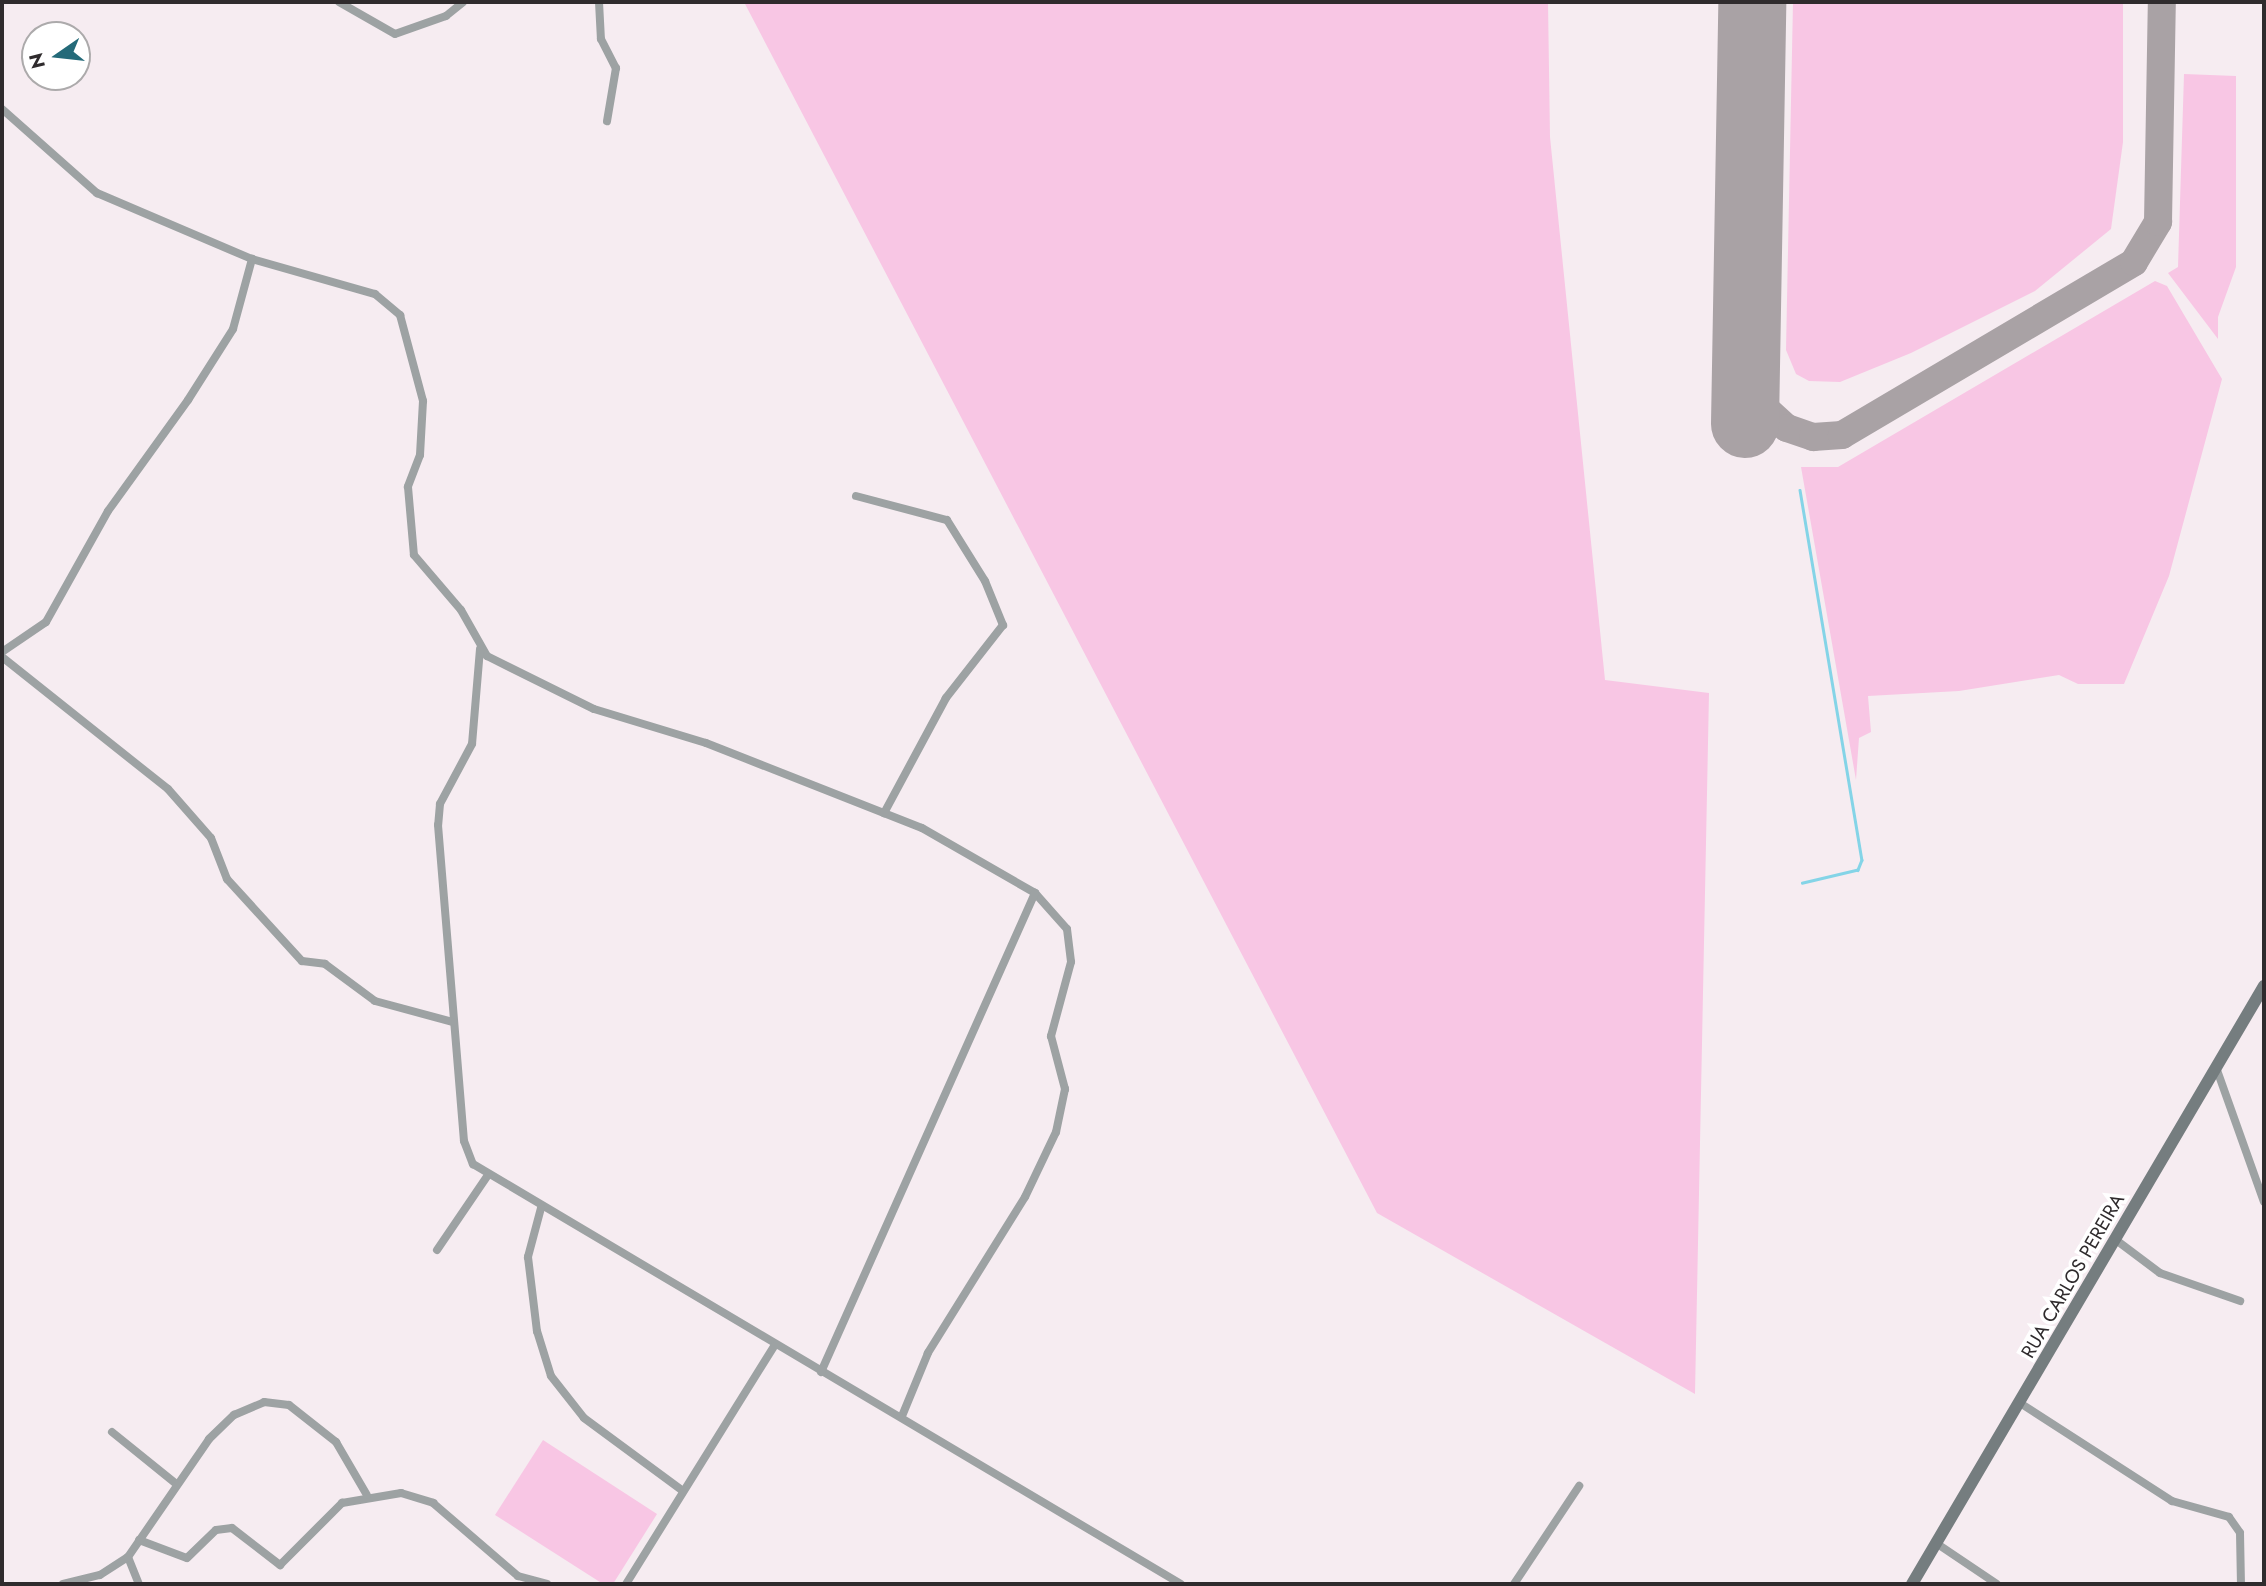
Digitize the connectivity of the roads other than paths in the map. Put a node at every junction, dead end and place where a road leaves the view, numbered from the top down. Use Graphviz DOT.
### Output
graph roads {
  1 [pos="339,2"];
  2 [pos="463,2"];
  3 [pos="599,2"];
  4 [pos="2,109"];
  5 [pos="607,121"];
  6 [pos="252,259"];
  7 [pos="856,496"];
  8 [pos="481,649"];
  9 [pos="2,652"];
  10 [pos="2,657"];
  11 [pos="884,813"];
  12 [pos="1035,893"];
  13 [pos="2262,995"];
  14 [pos="453,1022"];
  15 [pos="2217,1070"];
  16 [pos="488,1175"];
  17 [pos="2264,1202"];
  18 [pos="541,1208"];
  19 [pos="2116,1240"];
  20 [pos="437,1250"];
  21 [pos="2239,1301"];
  22 [pos="774,1346"];
  23 [pos="821,1372"];
  24 [pos="2020,1403"];
  25 [pos="902,1416"];
  26 [pos="112,1432"];
  27 [pos="175,1483"];
  28 [pos="1579,1486"];
  29 [pos="682,1491"];
  30 [pos="367,1495"];
  31 [pos="139,1541"];
  32 [pos="1936,1543"];
  33 [pos="128,1557"];
  34 [pos="1165,1580"];
  35 [pos="63,1584"];
  36 [pos="139,1584"];
  37 [pos="547,1584"];
  38 [pos="626,1584"];
  39 [pos="1181,1584"];
  40 [pos="1514,1584"];
  41 [pos="1912,1584"];
  42 [pos="1997,1584"];
  43 [pos="2241,1584"];
  1 -- 2 [label="street"];
  3 -- 5 [label="street"];
  4 -- 6 [label="street"];
  6 -- 8 [label="street"];
  6 -- 9 [label="street"];
  7 -- 11 [label="street"];
  8 -- 11 [label="street"];
  8 -- 14 [label="street"];
  10 -- 14 [label="street"];
  11 -- 12 [label="street"];
  12 -- 23 [label="street"];
  12 -- 25 [label="street"];
  13 -- 15 [label="main road, RUA CARLOS PEREIRA"];
  14 -- 16 [label="street"];
  15 -- 17 [label="street"];
  15 -- 19 [label="main road, RUA CARLOS PEREIRA"];
  16 -- 18 [label="street"];
  16 -- 20 [label="street"];
  18 -- 22 [label="street"];
  18 -- 29 [label="street"];
  19 -- 21 [label="street"];
  19 -- 24 [label="main road, RUA CARLOS PEREIRA"];
  22 -- 23 [label="street"];
  22 -- 29 [label="street"];
  23 -- 25 [label="street"];
  24 -- 32 [label="main road, RUA CARLOS PEREIRA"];
  24 -- 43 [label="street"];
  25 -- 34 [label="street"];
  26 -- 27 [label="street"];
  27 -- 30 [label="street"];
  27 -- 31 [label="street"];
  28 -- 40 [label="street"];
  29 -- 38 [label="street"];
  30 -- 31 [label="street"];
  30 -- 37 [label="street"];
  31 -- 33 [label="street"];
  32 -- 41 [label="main road, RUA CARLOS PEREIRA"];
  32 -- 42 [label="street"];
  33 -- 35 [label="street"];
  33 -- 36 [label="street"];
  34 -- 39 [label="street"];
}
